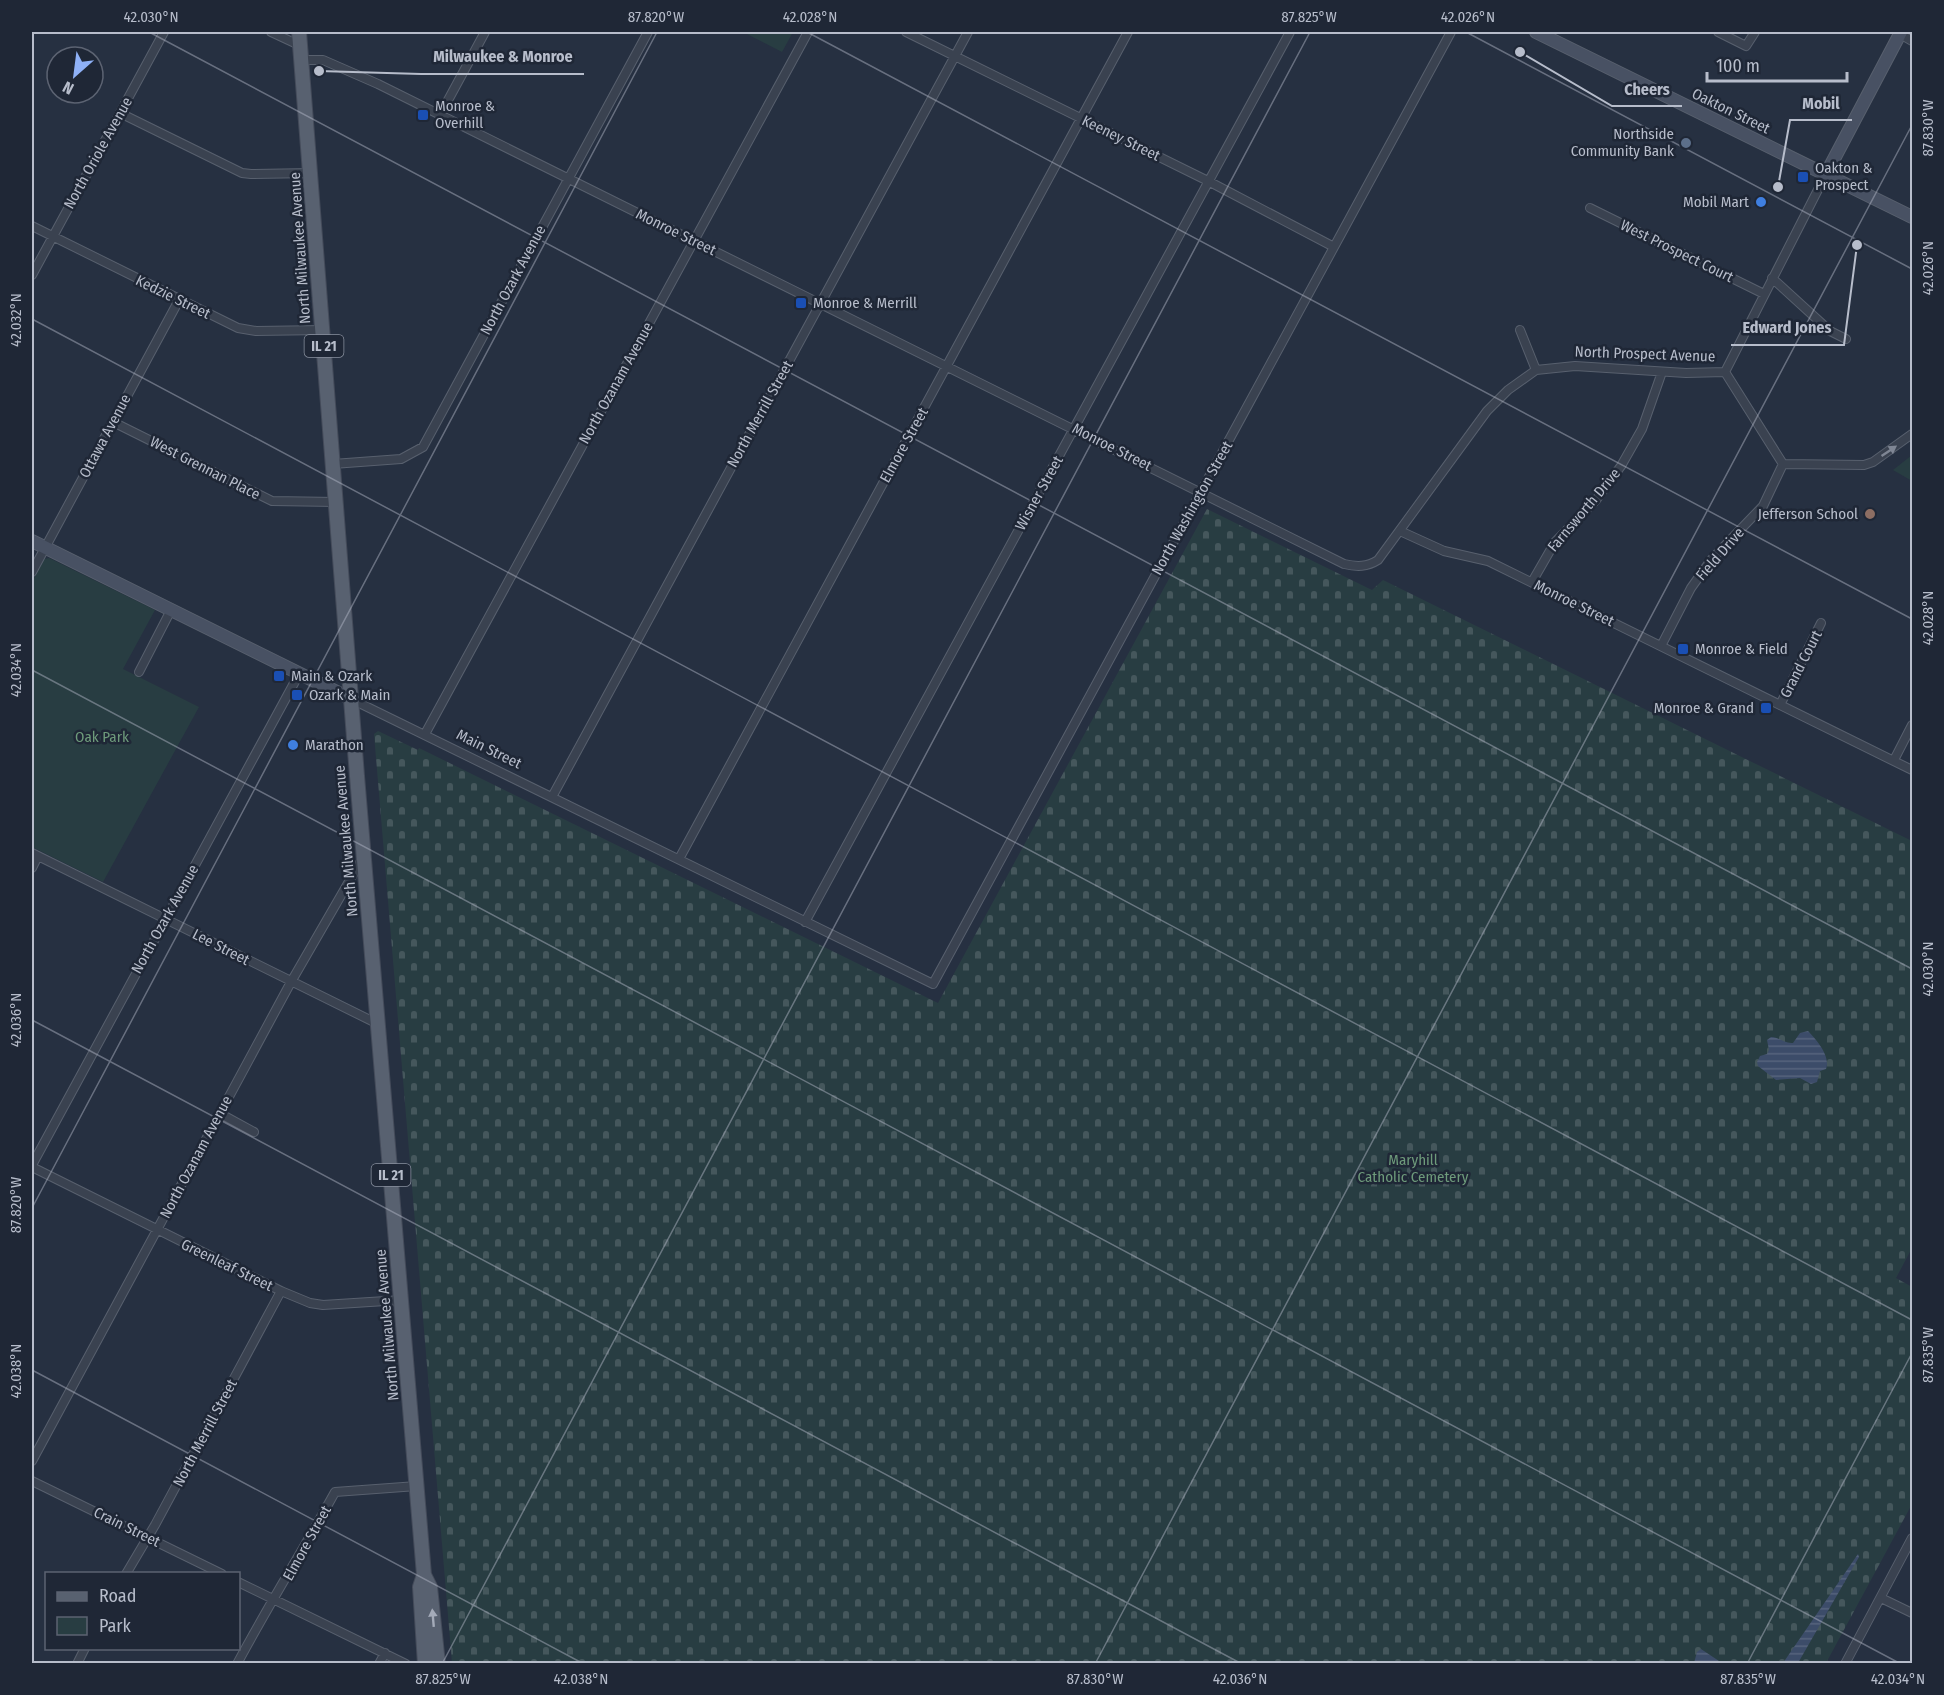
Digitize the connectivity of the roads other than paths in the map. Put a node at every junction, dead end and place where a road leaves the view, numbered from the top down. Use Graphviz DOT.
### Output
graph roads {
  1 [pos="164,32"];
  2 [pos="271,32"];
  3 [pos="299,32"];
  4 [pos="485,32"];
  5 [pos="648,32"];
  6 [pos="808,32"];
  7 [pos="906,32"];
  8 [pos="968,32"];
  9 [pos="1128,32"];
  10 [pos="1290,32"];
  11 [pos="1451,32"];
  12 [pos="1536,32"];
  13 [pos="1718,32"];
  14 [pos="1755,32"];
  15 [pos="1901,33"];
  16 [pos="1912,41"];
  17 [pos="302,53"];
  18 [pos="955,56"];
  19 [pos="120,113"];
  20 [pos="440,115"];
  21 [pos="1081,118"];
  22 [pos="311,172"];
  23 [pos="1826,174"];
  24 [pos="568,178"];
  25 [pos="1208,181"];
  26 [pos="1590,208"];
  27 [pos="1912,217"];
  28 [pos="32,226"];
  29 [pos="52,237"];
  30 [pos="693,240"];
  31 [pos="1334,247"];
  32 [pos="32,275"];
  33 [pos="1772,278"];
  34 [pos="1764,294"];
  35 [pos="179,300"];
  36 [pos="820,303"];
  37 [pos="323,330"];
  38 [pos="1520,330"];
  39 [pos="1846,339"];
  40 [pos="948,366"];
  41 [pos="1536,370"];
  42 [pos="1662,372"];
  43 [pos="1725,372"];
  44 [pos="113,422"];
  45 [pos="1074,429"];
  46 [pos="1912,434"];
  47 [pos="333,464"];
  48 [pos="1783,464"];
  49 [pos="1201,492"];
  50 [pos="336,502"];
  51 [pos="1400,531"];
  52 [pos="32,541"];
  53 [pos="45,548"];
  54 [pos="32,572"];
  55 [pos="1532,582"];
  56 [pos="171,610"];
  57 [pos="1821,623"];
  58 [pos="1661,646"];
  59 [pos="138,672"];
  60 [pos="298,674"];
  61 [pos="353,700"];
  62 [pos="1780,705"];
  63 [pos="1912,725"];
  64 [pos="425,734"];
  65 [pos="1894,760"];
  66 [pos="1912,770"];
  67 [pos="552,797"];
  68 [pos="35,854"];
  69 [pos="364,856"];
  70 [pos="679,859"];
  71 [pos="32,868"];
  72 [pos="165,919"];
  73 [pos="805,922"];
  74 [pos="291,982"];
  75 [pos="933,984"];
  76 [pos="378,1024"];
  77 [pos="219,1113"];
  78 [pos="255,1132"];
  79 [pos="32,1166"];
  80 [pos="157,1230"];
  81 [pos="281,1291"];
  82 [pos="401,1300"];
  83 [pos="32,1461"];
  84 [pos="32,1481"];
  85 [pos="417,1486"];
  86 [pos="147,1537"];
  87 [pos="1912,1538"];
  88 [pos="127,1572"];
  89 [pos="218,1572"];
  90 [pos="424,1575"];
  91 [pos="240,1583"];
  92 [pos="1881,1598"];
  93 [pos="274,1599"];
  94 [pos="1912,1613"];
  95 [pos="84,1650"];
  96 [pos="385,1653"];
  97 [pos="77,1664"];
  98 [pos="237,1664"];
  99 [pos="379,1664"];
  100 [pos="406,1664"];
  101 [pos="425,1664"];
  102 [pos="438,1664"];
  103 [pos="1845,1664"];
  1 -- 19 [label="street, North Oriole Avenue"];
  2 -- 17 [label="street, Monroe Street"];
  3 -- 17 [label="main road, North Milwaukee Avenue / IL 21"];
  4 -- 20 [label="street"];
  5 -- 24 [label="street, North Ozark Avenue"];
  6 -- 30 [label="street, North Ozanam Avenue"];
  7 -- 18 [label="street, Keeney Street"];
  8 -- 18 [label="street, North Merrill Street"];
  9 -- 21 [label="street, Elmore Street"];
  10 -- 25 [label="street, Wisner Street"];
  11 -- 31 [label="street, North Washington Street"];
  12 -- 23 [label="street, Oakton Street"];
  13 -- 14 [label="street"];
  15 -- 16 [label="street"];
  15 -- 23 [label="street, North Prospect Avenue"];
  17 -- 20 [label="street, Monroe Street"];
  17 -- 22 [label="main road, North Milwaukee Avenue / IL 21"];
  18 -- 21 [label="street, Keeney Street"];
  18 -- 36 [label="street, North Merrill Street"];
  19 -- 22 [label="street"];
  19 -- 29 [label="street, North Oriole Avenue"];
  20 -- 24 [label="street, Monroe Street"];
  21 -- 25 [label="street, Keeney Street"];
  21 -- 40 [label="street, Elmore Street"];
  22 -- 37 [label="main road, North Milwaukee Avenue / IL 21"];
  23 -- 27 [label="street, Oakton Street"];
  23 -- 33 [label="street, North Prospect Avenue"];
  24 -- 30 [label="street, Monroe Street"];
  24 -- 47 [label="street, North Ozark Avenue"];
  25 -- 31 [label="street, Keeney Street"];
  25 -- 45 [label="street, Wisner Street"];
  26 -- 34 [label="street, West Prospect Court"];
  28 -- 29 [label="street, Kedzie Street"];
  29 -- 32 [label="street, North Oriole Avenue"];
  29 -- 35 [label="street, Kedzie Street"];
  30 -- 36 [label="street, Monroe Street"];
  30 -- 64 [label="street, North Ozanam Avenue"];
  31 -- 49 [label="street, North Washington Street"];
  33 -- 34 [label="street, North Prospect Avenue"];
  33 -- 39 [label="street"];
  34 -- 43 [label="street, North Prospect Avenue"];
  35 -- 37 [label="street, Kedzie Street"];
  35 -- 44 [label="street, Ottawa Avenue"];
  36 -- 40 [label="street, Monroe Street"];
  36 -- 67 [label="street, North Merrill Street"];
  37 -- 47 [label="main road, North Milwaukee Avenue / IL 21"];
  38 -- 41 [label="street"];
  40 -- 45 [label="street, Monroe Street"];
  40 -- 70 [label="street, Elmore Street"];
  41 -- 42 [label="street, North Prospect Avenue"];
  41 -- 51 [label="street, North Prospect Avenue"];
  42 -- 43 [label="street, North Prospect Avenue"];
  42 -- 55 [label="street, Farnsworth Drive"];
  43 -- 48 [label="street"];
  44 -- 50 [label="street, West Grennan Place"];
  44 -- 53 [label="street, Ottawa Avenue"];
  45 -- 49 [label="street, Monroe Street"];
  45 -- 73 [label="street, Wisner Street"];
  48 -- 46 [label="street, one-way"];
  47 -- 50 [label="main road, North Milwaukee Avenue / IL 21"];
  48 -- 58 [label="street, Field Drive"];
  49 -- 51 [label="street, Monroe Street"];
  49 -- 75 [label="street, North Washington Street"];
  50 -- 61 [label="main road, North Milwaukee Avenue / IL 21"];
  51 -- 55 [label="street, Monroe Street"];
  52 -- 53 [label="street, Main Street"];
  53 -- 54 [label="street, Ottawa Avenue"];
  53 -- 56 [label="street, Main Street"];
  55 -- 58 [label="street, Monroe Street"];
  56 -- 59 [label="street"];
  56 -- 60 [label="street, Main Street"];
  57 -- 62 [label="street, Grand Court"];
  58 -- 62 [label="street, Monroe Street"];
  60 -- 61 [label="street, Main Street"];
  60 -- 72 [label="street, North Ozark Avenue"];
  61 -- 64 [label="street, Main Street"];
  61 -- 69 [label="main road, North Milwaukee Avenue / IL 21"];
  62 -- 65 [label="street, Monroe Street"];
  63 -- 65 [label="street"];
  64 -- 67 [label="street, Main Street"];
  65 -- 66 [label="street, Monroe Street"];
  67 -- 70 [label="street, Main Street"];
  68 -- 71 [label="street"];
  68 -- 72 [label="street, Lee Street"];
  69 -- 74 [label="street, North Ozanam Avenue"];
  69 -- 76 [label="main road, North Milwaukee Avenue / IL 21"];
  70 -- 73 [label="street, Main Street"];
  72 -- 74 [label="street, Lee Street"];
  72 -- 79 [label="street, North Ozark Avenue"];
  73 -- 75 [label="street, Main Street"];
  74 -- 76 [label="street, Lee Street"];
  74 -- 77 [label="street, North Ozanam Avenue"];
  76 -- 82 [label="main road, North Milwaukee Avenue / IL 21"];
  77 -- 78 [label="street"];
  77 -- 80 [label="street, North Ozanam Avenue"];
  79 -- 80 [label="street, Greenleaf Street"];
  80 -- 81 [label="street, Greenleaf Street"];
  80 -- 83 [label="street, North Ozanam Avenue"];
  81 -- 82 [label="street, Greenleaf Street"];
  81 -- 86 [label="street, North Merrill Street"];
  82 -- 85 [label="main road, North Milwaukee Avenue / IL 21"];
  84 -- 86 [label="street, Crain Street"];
  85 -- 90 [label="main road, North Milwaukee Avenue / IL 21"];
  85 -- 93 [label="street, Elmore Street"];
  86 -- 88 [label="street, North Merrill Street"];
  86 -- 89 [label="street, Crain Street"];
  87 -- 92 [label="street"];
  90 -- 101 [label="main road, North Milwaukee Avenue / IL 21"];
  102 -- 90 [label="main road, North Milwaukee Avenue / IL 21, one-way"];
  91 -- 93 [label="street"];
  92 -- 94 [label="street"];
  92 -- 103 [label="street"];
  93 -- 96 [label="street"];
  93 -- 98 [label="street, Elmore Street"];
  95 -- 97 [label="street"];
  96 -- 99 [label="street"];
  96 -- 100 [label="street"];
}
